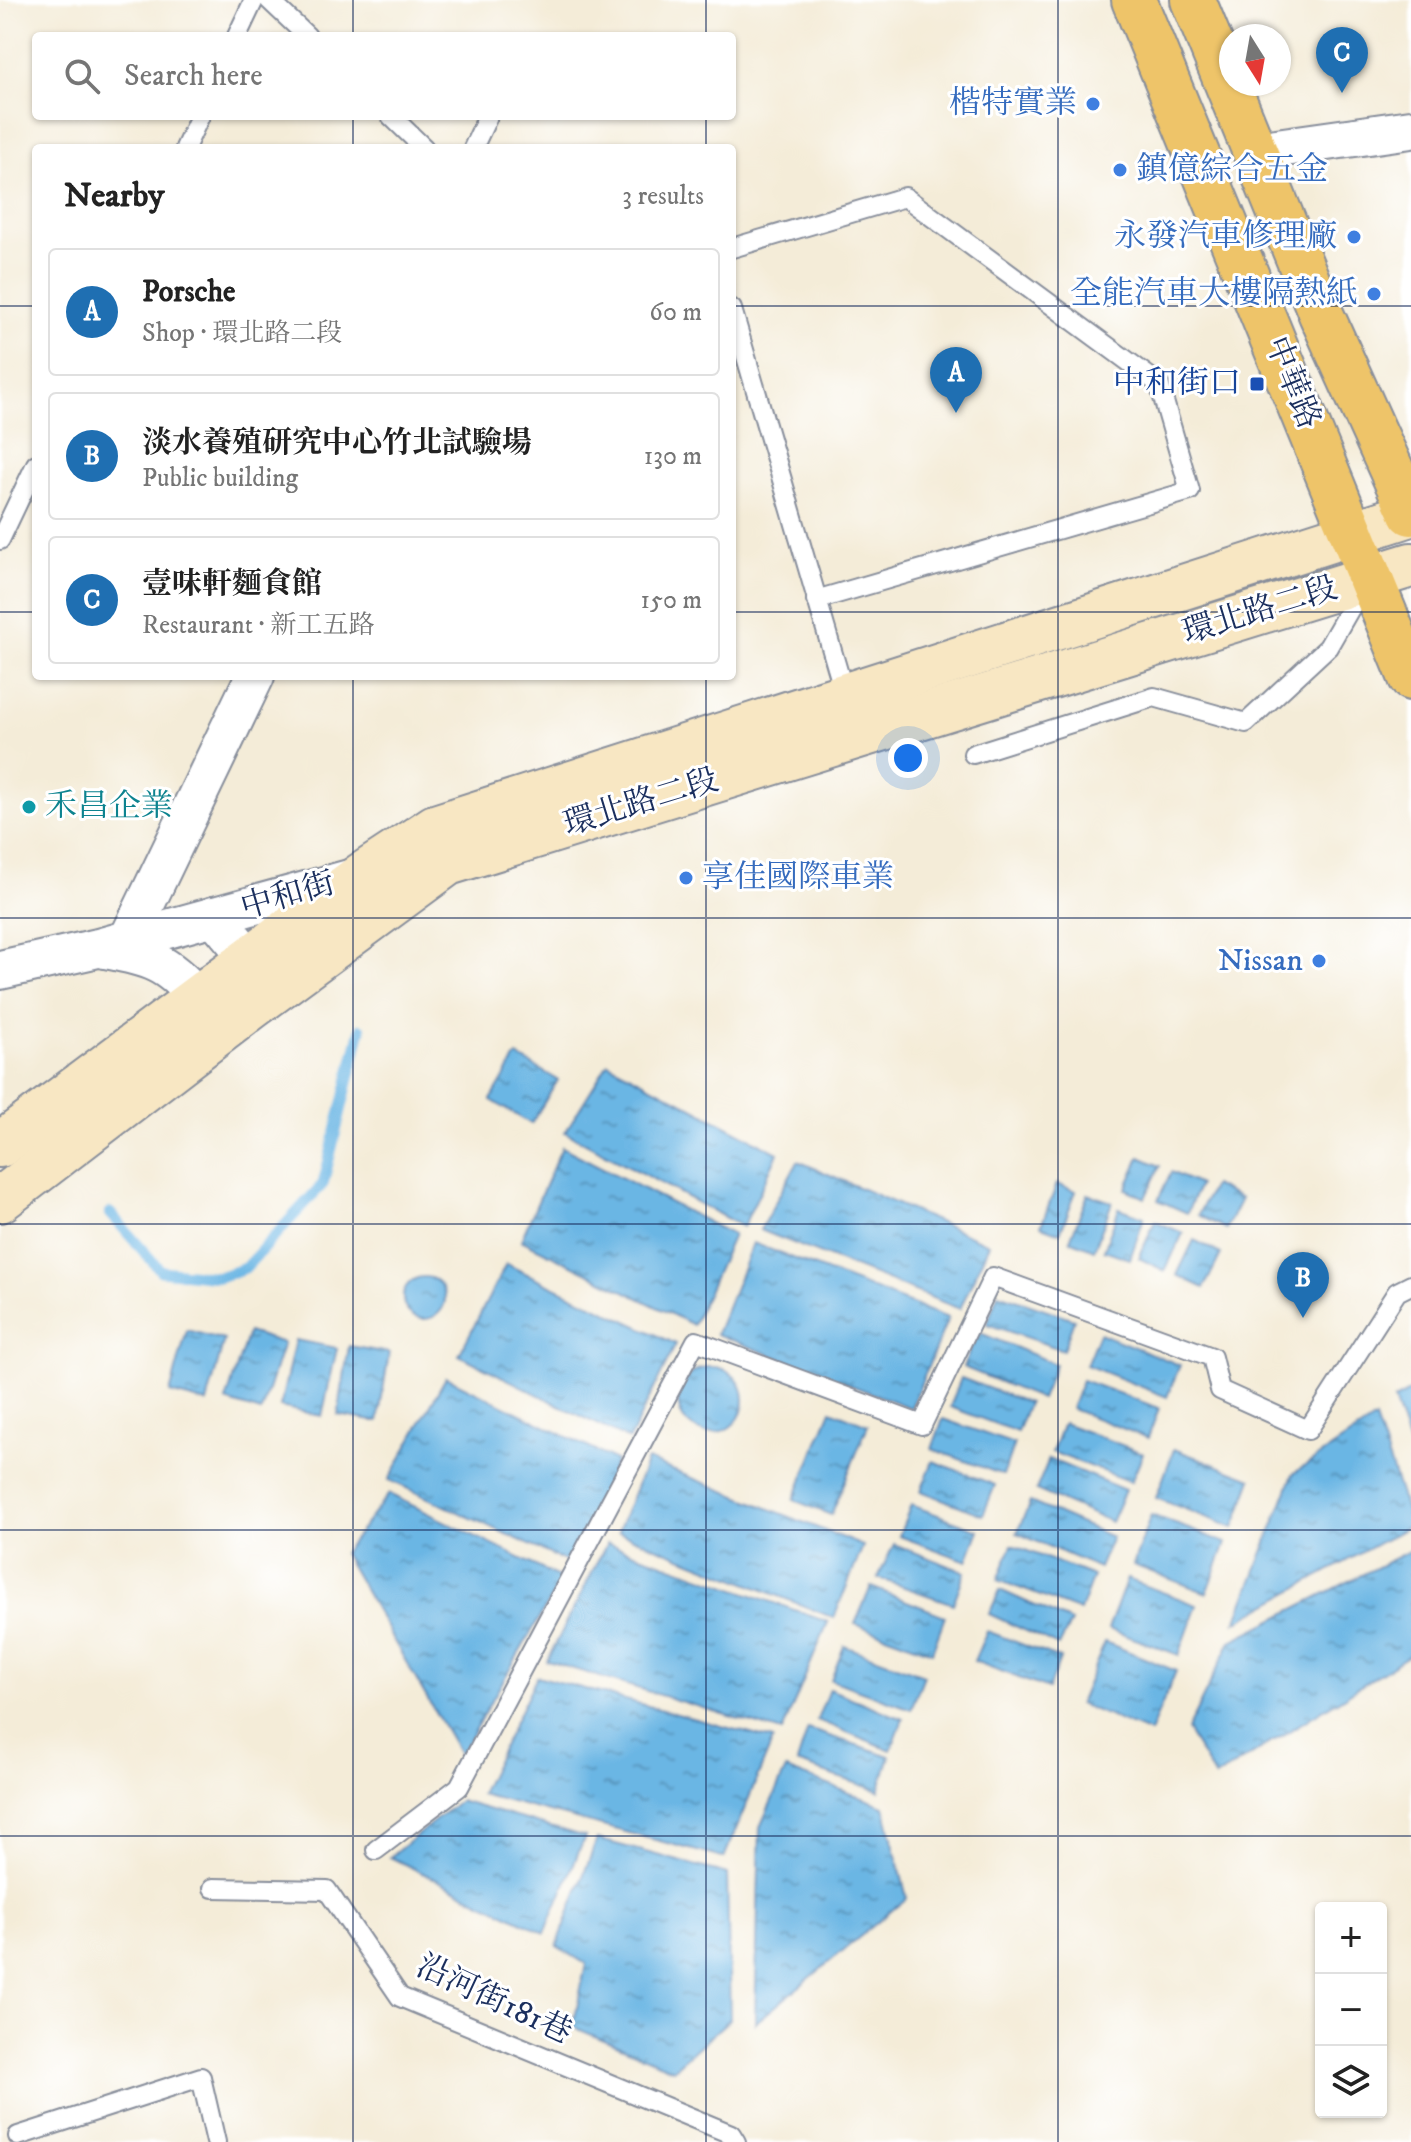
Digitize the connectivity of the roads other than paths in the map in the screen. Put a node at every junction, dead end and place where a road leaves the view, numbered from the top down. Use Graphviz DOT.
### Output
graph roads {
  1 [pos="254,0"];
  2 [pos="269,0"];
  3 [pos="1134,0"];
  4 [pos="1193,0"];
  5 [pos="239,32"];
  6 [pos="303,32"];
  7 [pos="198,120"];
  8 [pos="395,120"];
  9 [pos="486,120"];
  10 [pos="1411,129"];
  11 [pos="187,144"];
  12 [pos="420,144"];
  13 [pos="475,144"];
  14 [pos="1256,151"];
  15 [pos="736,247"];
  16 [pos="736,323"];
  17 [pos="32,472"];
  18 [pos="1411,513"];
  19 [pos="1351,533"];
  20 [pos="0,540"];
  21 [pos="1411,565"];
  22 [pos="1369,576"];
  23 [pos="816,600"];
  24 [pos="1411,678"];
  25 [pos="253,680"];
  26 [pos="845,695"];
  27 [pos="973,754"];
  28 [pos="362,875"];
  29 [pos="214,916"];
  30 [pos="113,944"];
  31 [pos="250,959"];
  32 [pos="0,970"];
  33 [pos="197,997"];
  34 [pos="252,1007"];
  35 [pos="0,1145"];
  36 [pos="0,1200"];
  37 [pos="1411,1285"];
  38 [pos="376,1850"];
  39 [pos="213,1888"];
  40 [pos="18,2136"];
  41 [pos="216,2142"];
  42 [pos="736,2142"];
  1 -- 5 [label="lane"];
  2 -- 6 [label="lane"];
  3 -- 19 [label="main road, 中華路"];
  4 -- 14 [label="main road, 中華路"];
  7 -- 11 [label="lane"];
  8 -- 12 [label="lane"];
  9 -- 13 [label="lane"];
  10 -- 14 [label="street"];
  14 -- 18 [label="main road, 中華路"];
  15 -- 23 [label="lane"];
  16 -- 23 [label="lane"];
  17 -- 20 [label="lane"];
  18 -- 19 [label="street, 環北路二段"];
  19 -- 22 [label="main road, 中華路"];
  19 -- 26 [label="street, 環北路二段"];
  21 -- 22 [label="street, 環北路二段"];
  22 -- 24 [label="main road, 中華路"];
  22 -- 27 [label="lane"];
  22 -- 34 [label="street, 環北路二段"];
  23 -- 26 [label="lane"];
  25 -- 30 [label="street"];
  26 -- 28 [label="street, 環北路二段"];
  28 -- 29 [label="street, 中和街"];
  28 -- 31 [label="street, 環北路二段"];
  29 -- 30 [label="street, 中和街"];
  29 -- 31 [label="street, 中和街"];
  30 -- 32 [label="street, 中和街"];
  30 -- 33 [label="street, 中和街"];
  31 -- 33 [label="street, 環北路二段"];
  31 -- 34 [label="street, 中和街"];
  33 -- 34 [label="street"];
  33 -- 35 [label="street, 環北路二段"];
  34 -- 36 [label="street, 環北路二段"];
  37 -- 38 [label="lane"];
  39 -- 42 [label="lane, 沿河街181巷"];
  40 -- 41 [label="lane"];
}
